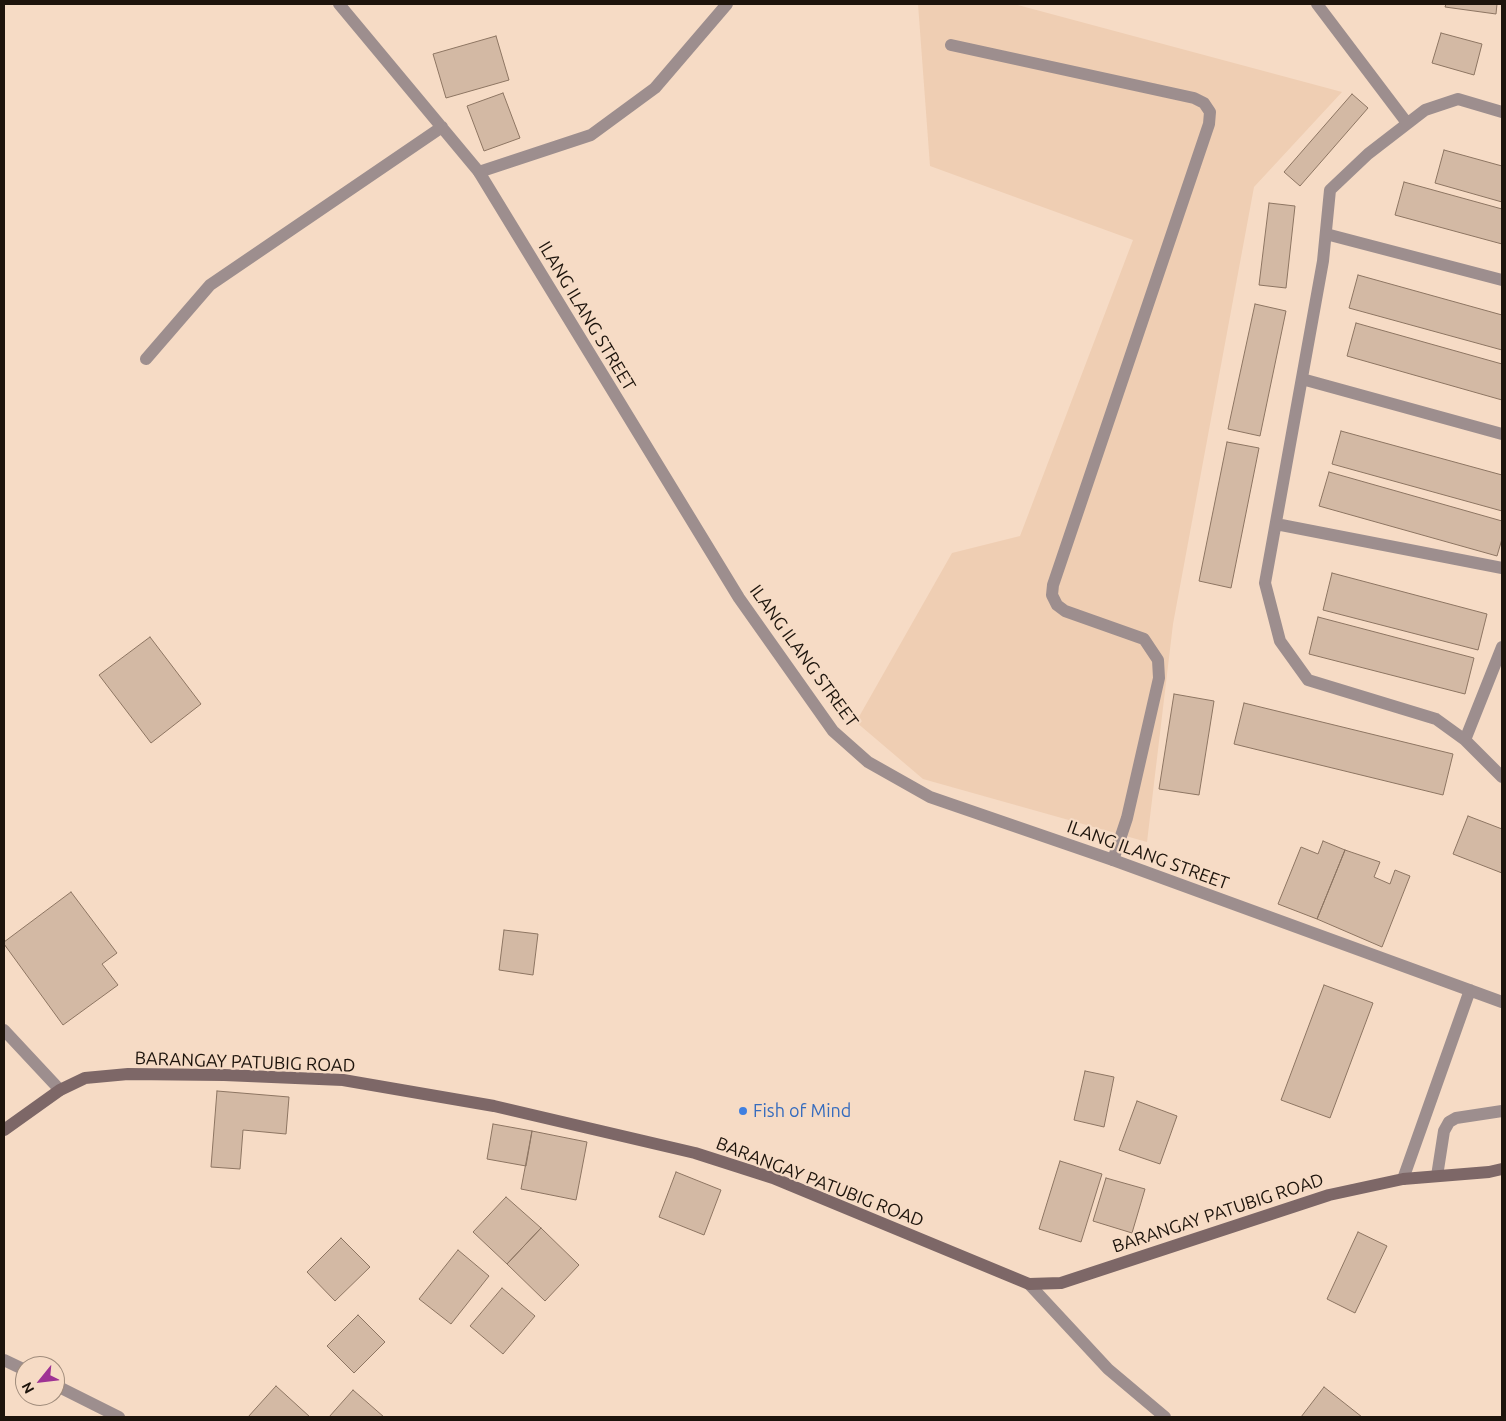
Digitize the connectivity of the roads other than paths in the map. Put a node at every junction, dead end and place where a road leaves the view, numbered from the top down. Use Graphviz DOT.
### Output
graph roads {
  1 [pos="338,4"];
  2 [pos="727,4"];
  3 [pos="1317,4"];
  4 [pos="951,45"];
  5 [pos="1502,112"];
  6 [pos="1407,123"];
  7 [pos="442,127"];
  8 [pos="478,172"];
  9 [pos="1326,234"];
  10 [pos="1502,280"];
  11 [pos="146,359"];
  12 [pos="1302,380"];
  13 [pos="1502,434"];
  14 [pos="1276,524"];
  15 [pos="1502,568"];
  16 [pos="1502,647"];
  17 [pos="1465,740"];
  18 [pos="1502,777"];
  19 [pos="1113,860"];
  20 [pos="1470,990"];
  21 [pos="1502,1002"];
  22 [pos="4,1030"];
  23 [pos="60,1090"];
  24 [pos="1502,1111"];
  25 [pos="4,1130"];
  26 [pos="1502,1169"];
  27 [pos="1437,1176"];
  28 [pos="1403,1179"];
  29 [pos="1029,1284"];
  30 [pos="65,1390"];
  31 [pos="119,1417"];
  32 [pos="1165,1417"];
  1 -- 7 [label="street, ILANG ILANG STREET"];
  2 -- 8 [label="street"];
  3 -- 6 [label="street"];
  4 -- 19 [label="street"];
  5 -- 6 [label="street"];
  6 -- 9 [label="street"];
  7 -- 8 [label="street, ILANG ILANG STREET"];
  7 -- 11 [label="street"];
  8 -- 19 [label="street, ILANG ILANG STREET"];
  9 -- 10 [label="street"];
  9 -- 12 [label="street"];
  12 -- 13 [label="street"];
  12 -- 14 [label="street"];
  14 -- 15 [label="street"];
  14 -- 17 [label="street"];
  16 -- 17 [label="street"];
  17 -- 18 [label="street"];
  19 -- 20 [label="street, ILANG ILANG STREET"];
  20 -- 21 [label="street, ILANG ILANG STREET"];
  20 -- 28 [label="street"];
  22 -- 23 [label="street"];
  23 -- 25 [label="main road, BARANGAY PATUBIG ROAD"];
  23 -- 29 [label="main road, BARANGAY PATUBIG ROAD"];
  24 -- 27 [label="street"];
  26 -- 27 [label="main road, BARANGAY PATUBIG ROAD"];
  27 -- 28 [label="main road, BARANGAY PATUBIG ROAD"];
  28 -- 29 [label="main road, BARANGAY PATUBIG ROAD"];
  29 -- 32 [label="street"];
  30 -- 31 [label="street"];
}
